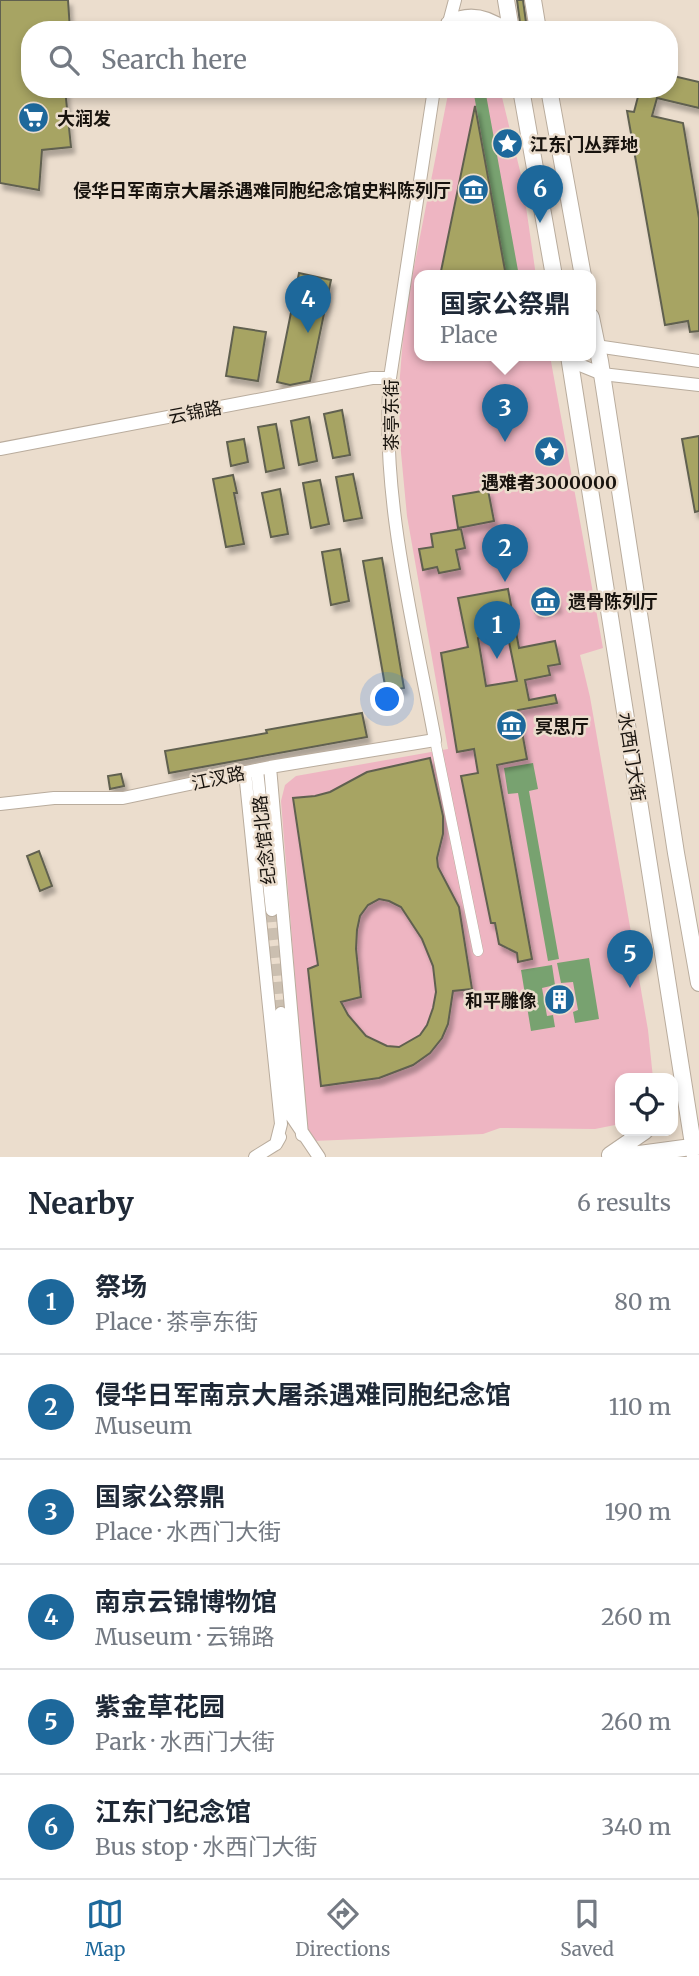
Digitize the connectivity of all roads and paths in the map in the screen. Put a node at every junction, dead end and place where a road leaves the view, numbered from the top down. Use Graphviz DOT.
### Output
graph roads {
  1 [pos="455,0"];
  2 [pos="506,0"];
  3 [pos="533,0"];
  4 [pos="450,21"];
  5 [pos="456,21"];
  6 [pos="488,21"];
  7 [pos="510,21"];
  8 [pos="536,21"];
  9 [pos="433,98"];
  10 [pos="524,98"];
  11 [pos="551,98"];
  12 [pos="553,270"];
  13 [pos="582,270"];
  14 [pos="596,347"];
  15 [pos="596,356"];
  16 [pos="572,361"];
  17 [pos="578,361"];
  18 [pos="699,361"];
  19 [pos="602,374"];
  20 [pos="390,378"];
  21 [pos="699,385"];
  22 [pos="0,449"];
  23 [pos="435,740"];
  24 [pos="257,769"];
  25 [pos="0,804"];
  26 [pos="277,913"];
  27 [pos="260,921"];
  28 [pos="285,947"];
  29 [pos="264,951"];
  30 [pos="478,951"];
  31 [pos="265,975"];
  32 [pos="288,975"];
  33 [pos="699,983"];
  34 [pos="268,1004"];
  35 [pos="286,1009"];
  36 [pos="679,1059"];
  37 [pos="678,1073"];
  38 [pos="290,1114"];
  39 [pos="302,1135"];
  40 [pos="638,1136"];
  41 [pos="276,1144"];
  42 [pos="696,1150"];
  43 [pos="648,1153"];
  44 [pos="255,1157"];
  45 [pos="319,1157"];
  46 [pos="607,1157"];
  47 [pos="617,1157"];
  48 [pos="668,1157"];
  1 -- 4 [label="street"];
  2 -- 7 [label="main road"];
  3 -- 8 [label="main road"];
  5 -- 6 [label="main road"];
  9 -- 20 [label="street, 茶亭东街"];
  10 -- 12 [label="main road"];
  11 -- 13 [label="main road"];
  14 -- 18 [label="street"];
  15 -- 19 [label="main road, 水西门大街"];
  16 -- 36 [label="main road, 水西门大街"];
  17 -- 19 [label="street"];
  19 -- 21 [label="street"];
  19 -- 33 [label="main road, 水西门大街"];
  20 -- 22 [label="street, 云锦路"];
  20 -- 23 [label="street, 茶亭东街"];
  23 -- 24 [label="street, 江汊路"];
  23 -- 30 [label="street"];
  24 -- 25 [label="street, 江汊路"];
  24 -- 26 [label="street, 纪念馆北路"];
  24 -- 27 [label="street"];
  26 -- 27 [label="street"];
  26 -- 28 [label="street, 纪念馆北路"];
  27 -- 29 [label="street"];
  28 -- 29 [label="street"];
  28 -- 32 [label="street, 纪念馆北路"];
  29 -- 31 [label="street"];
  31 -- 32 [label="street"];
  31 -- 34 [label="street"];
  32 -- 35 [label="street, 纪念馆北路"];
  34 -- 35 [label="street"];
  34 -- 41 [label="street"];
  35 -- 38 [label="street"];
  35 -- 39 [label="street"];
  36 -- 37 [label="main road"];
  36 -- 42 [label="main road, 水西门大街"];
  38 -- 39 [label="street"];
  38 -- 41 [label="street"];
  39 -- 45 [label="street"];
  40 -- 46 [label="main road"];
  41 -- 44 [label="street"];
  42 -- 43 [label="main road"];
  43 -- 47 [label="main road"];
  43 -- 48 [label="main road"];
}
